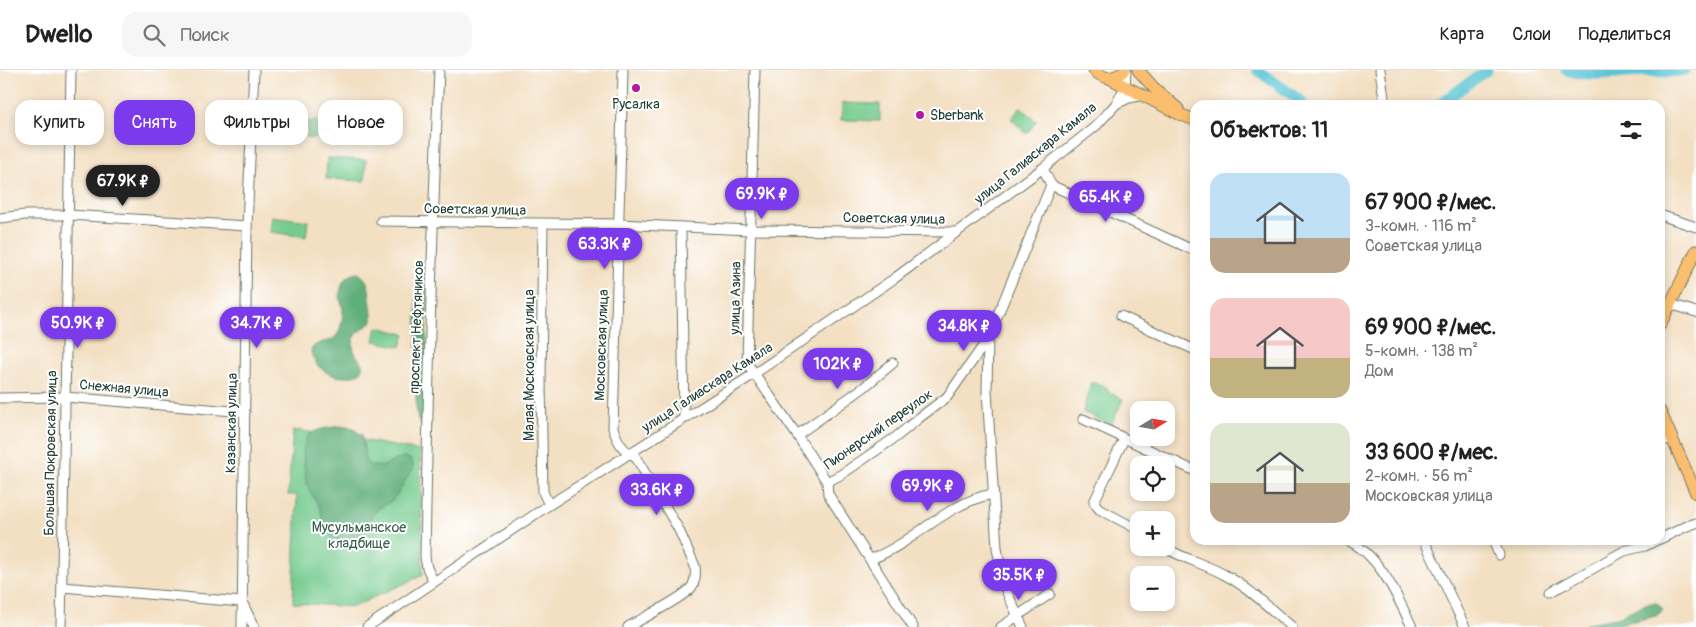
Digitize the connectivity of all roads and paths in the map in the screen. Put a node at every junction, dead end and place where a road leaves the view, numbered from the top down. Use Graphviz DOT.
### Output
graph roads {
  1 [pos="71,70"];
  2 [pos="254,70"];
  3 [pos="439,70"];
  4 [pos="622,70"];
  5 [pos="755,70"];
  6 [pos="1125,70"];
  7 [pos="1138,70"];
  8 [pos="1380,70"];
  9 [pos="1097,74"];
  10 [pos="1125,87"];
  11 [pos="1144,95"];
  12 [pos="1384,100"];
  13 [pos="1116,104"];
  14 [pos="1190,117"];
  15 [pos="1190,118"];
  16 [pos="1043,168"];
  17 [pos="1051,185"];
  18 [pos="68,215"];
  19 [pos="1665,217"];
  20 [pos="0,218"];
  21 [pos="381,221"];
  22 [pos="433,221"];
  23 [pos="543,224"];
  24 [pos="618,224"];
  25 [pos="247,226"];
  26 [pos="1696,227"];
  27 [pos="682,228"];
  28 [pos="749,230"];
  29 [pos="957,232"];
  30 [pos="1190,248"];
  31 [pos="1696,251"];
  32 [pos="1665,303"];
  33 [pos="1696,312"];
  34 [pos="1121,316"];
  35 [pos="988,338"];
  36 [pos="1190,348"];
  37 [pos="893,364"];
  38 [pos="754,374"];
  39 [pos="65,397"];
  40 [pos="0,398"];
  41 [pos="245,412"];
  42 [pos="684,417"];
  43 [pos="1083,419"];
  44 [pos="1665,423"];
  45 [pos="797,435"];
  46 [pos="1124,439"];
  47 [pos="1665,441"];
  48 [pos="629,454"];
  49 [pos="1683,465"];
  50 [pos="1190,469"];
  51 [pos="827,482"];
  52 [pos="1696,493"];
  53 [pos="993,494"];
  54 [pos="549,504"];
  55 [pos="1696,523"];
  56 [pos="1130,525"];
  57 [pos="1665,536"];
  58 [pos="1355,545"];
  59 [pos="1426,545"];
  60 [pos="1494,545"];
  61 [pos="1647,545"];
  62 [pos="1175,553"];
  63 [pos="1500,556"];
  64 [pos="871,559"];
  65 [pos="434,582"];
  66 [pos="62,587"];
  67 [pos="1550,592"];
  68 [pos="1050,594"];
  69 [pos="242,602"];
  70 [pos="1018,616"];
  71 [pos="61,627"];
  72 [pos="242,627"];
  73 [pos="254,627"];
  74 [pos="367,627"];
  75 [pos="628,627"];
  76 [pos="913,627"];
  77 [pos="1001,627"];
  78 [pos="1023,627"];
  79 [pos="1292,627"];
  80 [pos="1412,627"];
  81 [pos="1465,627"];
  1 -- 18 [label="street, Большая Покровская улица"];
  2 -- 25 [label="street, Казанская улица"];
  3 -- 22 [label="street, проспект Нефтяников"];
  4 -- 24 [label="street, Московская улица"];
  5 -- 28 [label="street, улица Азина"];
  6 -- 9 [label="main road"];
  6 -- 10 [label="street, улица Галиаскара Камала"];
  7 -- 14 [label="main road"];
  8 -- 12 [label="street"];
  9 -- 10 [label="main road"];
  9 -- 13 [label="street"];
  10 -- 11 [label="main road"];
  10 -- 13 [label="street, улица Галиаскара Камала"];
  11 -- 13 [label="street"];
  11 -- 15 [label="main road"];
  13 -- 16 [label="street, улица Галиаскара Камала"];
  16 -- 17 [label="street"];
  16 -- 29 [label="street, улица Галиаскара Камала"];
  17 -- 30 [label="street"];
  17 -- 35 [label="street, Пионерский переулок"];
  18 -- 20 [label="street"];
  18 -- 25 [label="street"];
  18 -- 39 [label="street, Большая Покровская улица"];
  19 -- 26 [label="street"];
  21 -- 22 [label="street, Советская улица"];
  22 -- 23 [label="street, Советская улица"];
  22 -- 65 [label="street, проспект Нефтяников"];
  23 -- 24 [label="street, Советская улица"];
  23 -- 54 [label="street, Малая Московская улица"];
  24 -- 27 [label="street, Советская улица"];
  24 -- 48 [label="street, Московская улица"];
  25 -- 41 [label="street, Казанская улица"];
  27 -- 28 [label="street, Советская улица"];
  27 -- 42 [label="street"];
  28 -- 29 [label="street, Советская улица"];
  28 -- 38 [label="street, улица Азина"];
  29 -- 38 [label="street, улица Галиаскара Камала"];
  31 -- 32 [label="main road"];
  32 -- 33 [label="street"];
  34 -- 36 [label="street"];
  35 -- 51 [label="street, Пионерский переулок"];
  35 -- 53 [label="street"];
  37 -- 45 [label="street"];
  38 -- 42 [label="street, улица Галиаскара Камала"];
  38 -- 45 [label="street, улица Азина"];
  39 -- 40 [label="street, Снежная улица"];
  39 -- 41 [label="street, Снежная улица"];
  39 -- 66 [label="street, Большая Покровская улица"];
  41 -- 69 [label="street, Казанская улица"];
  42 -- 48 [label="street, улица Галиаскара Камала"];
  43 -- 46 [label="street"];
  44 -- 49 [label="main road"];
  45 -- 51 [label="street, улица Азина"];
  46 -- 50 [label="street"];
  46 -- 56 [label="street"];
  47 -- 49 [label="main road"];
  48 -- 54 [label="street, улица Галиаскара Камала"];
  48 -- 75 [label="street, Московская улица"];
  49 -- 52 [label="main road"];
  51 -- 64 [label="street, улица Азина"];
  53 -- 64 [label="street"];
  53 -- 70 [label="street"];
  54 -- 65 [label="street, улица Галиаскара Камала"];
  55 -- 57 [label="street"];
  58 -- 80 [label="street"];
  59 -- 81 [label="street"];
  60 -- 63 [label="street"];
  61 -- 67 [label="street"];
  62 -- 79 [label="street"];
  64 -- 76 [label="street, улица Азина"];
  65 -- 74 [label="street, улица Галиаскара Камала"];
  66 -- 69 [label="street"];
  66 -- 71 [label="street, Большая Покровская улица"];
  68 -- 70 [label="street"];
  69 -- 72 [label="street, Казанская улица"];
  69 -- 73 [label="street"];
  70 -- 77 [label="street"];
  70 -- 78 [label="street"];
}
